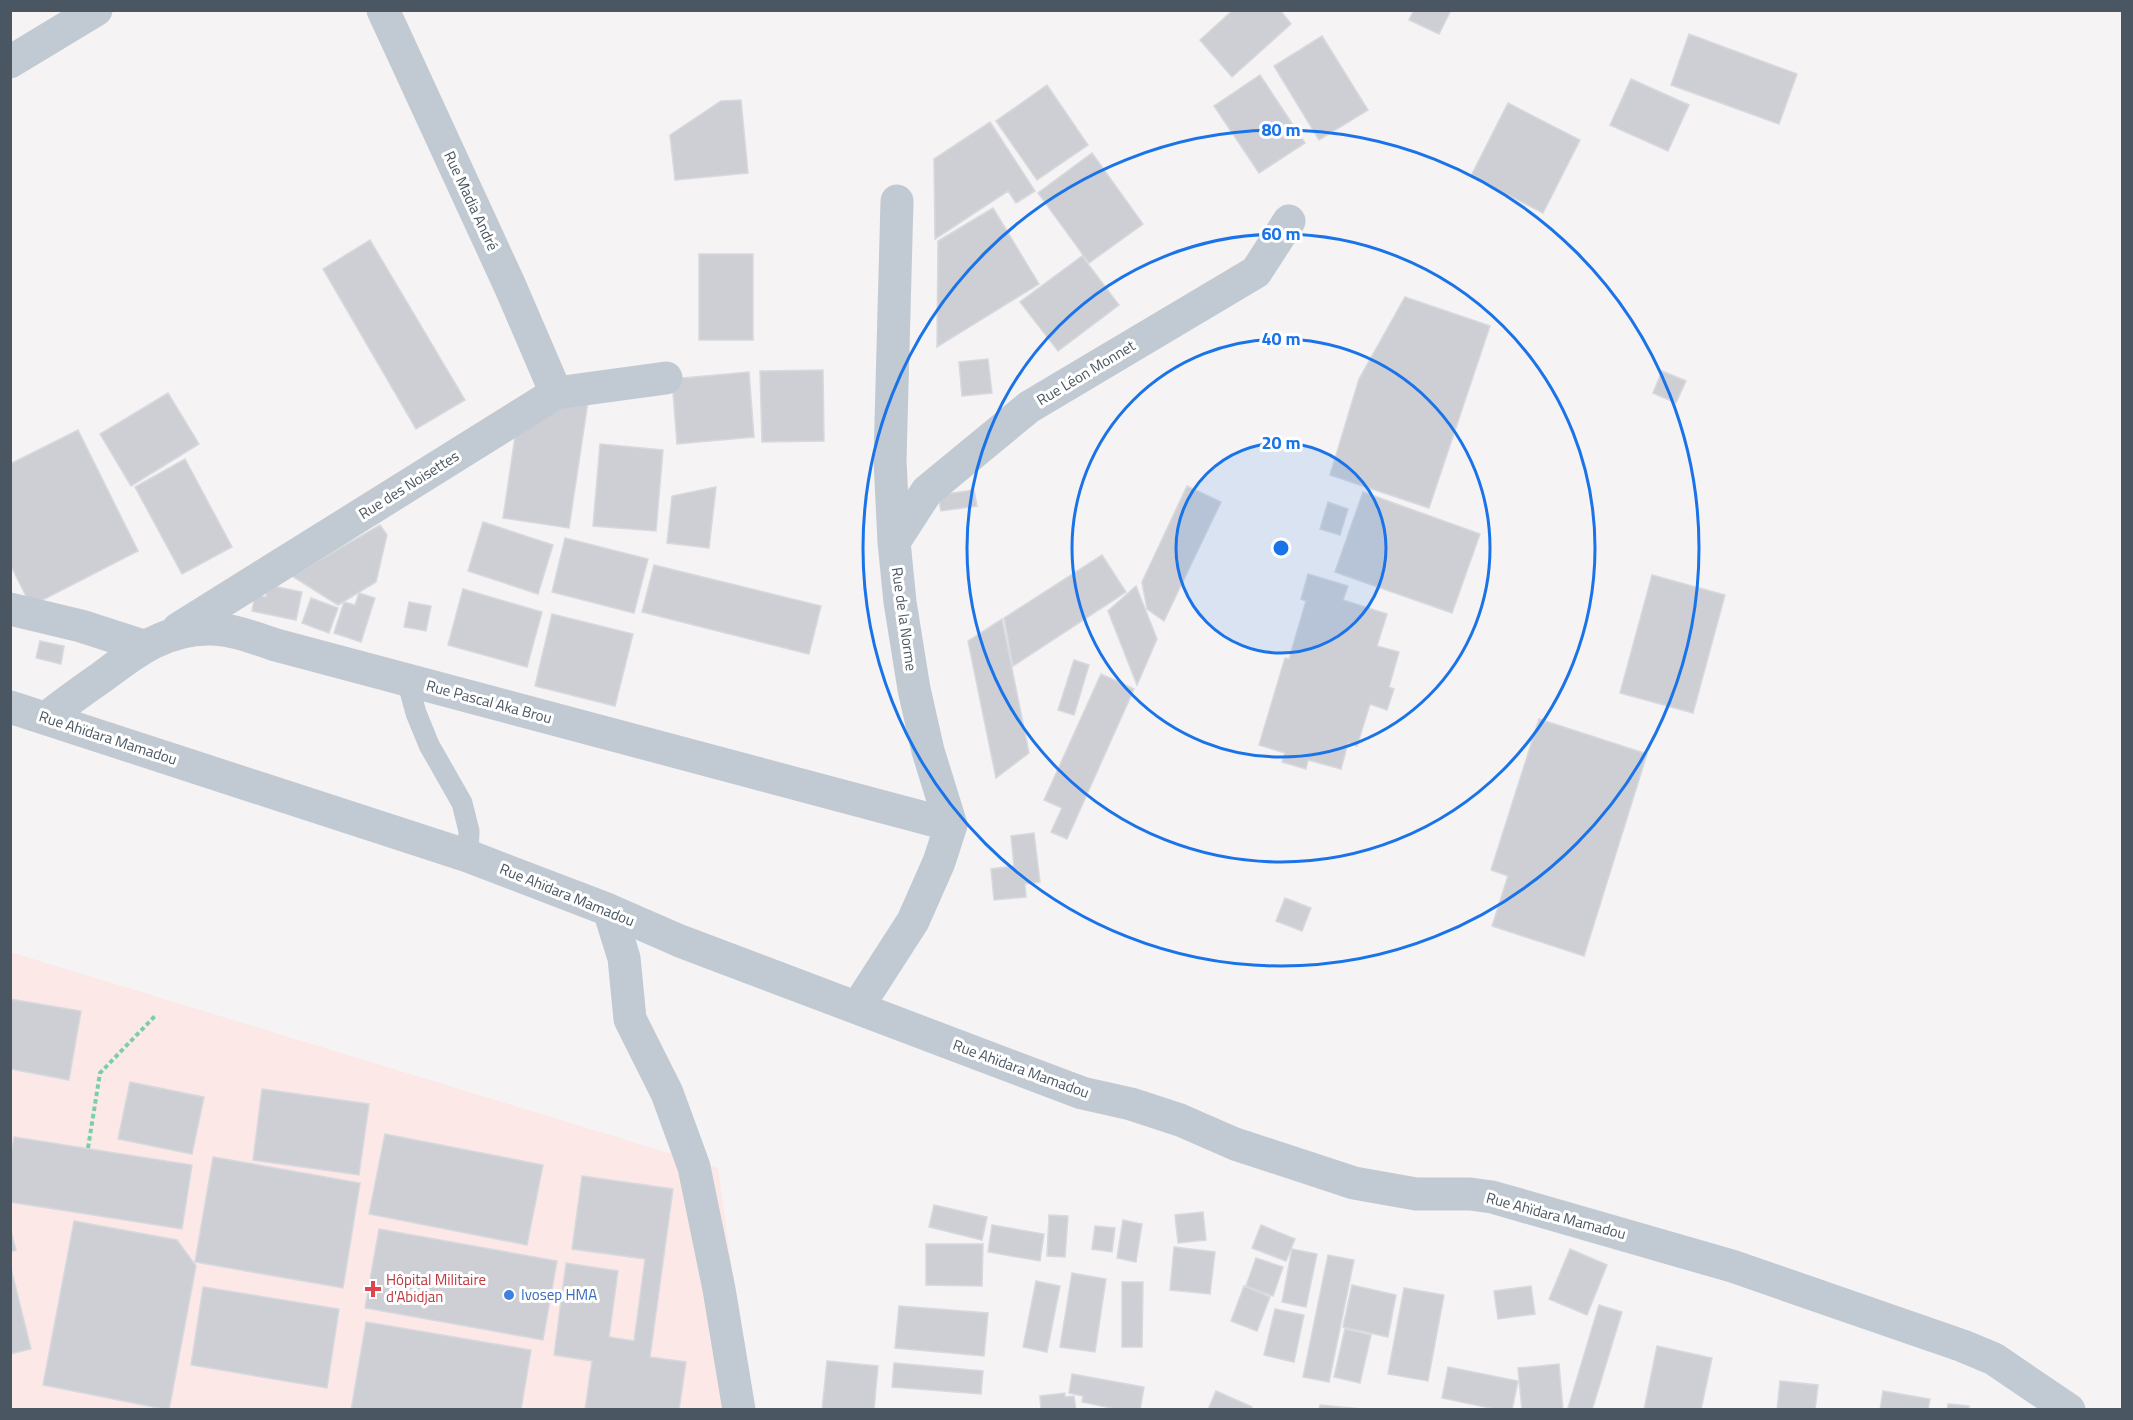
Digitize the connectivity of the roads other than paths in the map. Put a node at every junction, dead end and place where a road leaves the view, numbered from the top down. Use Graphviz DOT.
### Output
graph roads {
  1 [pos="383,10"];
  2 [pos="86,13"];
  3 [pos="10,62"];
  4 [pos="897,201"];
  5 [pos="1289,220"];
  6 [pos="666,378"];
  7 [pos="556,393"];
  8 [pos="894,542"];
  9 [pos="10,609"];
  10 [pos="156,641"];
  11 [pos="407,680"];
  12 [pos="10,707"];
  13 [pos="46,718"];
  14 [pos="951,825"];
  15 [pos="468,856"];
  16 [pos="609,910"];
  17 [pos="857,1008"];
  18 [pos="739,1410"];
  19 [pos="2069,1410"];
  1 -- 7 [label="street, Rue Madia André"];
  2 -- 3 [label="street"];
  4 -- 8 [label="street, Rue de la Norme"];
  5 -- 8 [label="street, Rue Léon Monnet"];
  6 -- 7 [label="street, Rue des Noisettes"];
  7 -- 10 [label="street, Rue des Noisettes"];
  8 -- 14 [label="street, Rue de la Norme"];
  9 -- 10 [label="street"];
  10 -- 11 [label="street, Rue Pascal Aka Brou"];
  10 -- 13 [label="street, Rue Pascal Aka Brou"];
  11 -- 14 [label="street, Rue Pascal Aka Brou"];
  11 -- 15 [label="lane"];
  12 -- 13 [label="street, Rue Ahïdara Mamadou"];
  13 -- 15 [label="street, Rue Ahïdara Mamadou"];
  14 -- 17 [label="street"];
  15 -- 16 [label="street, Rue Ahïdara Mamadou"];
  16 -- 17 [label="street, Rue Ahïdara Mamadou"];
  16 -- 18 [label="street"];
  17 -- 19 [label="street, Rue Ahïdara Mamadou"];
}
